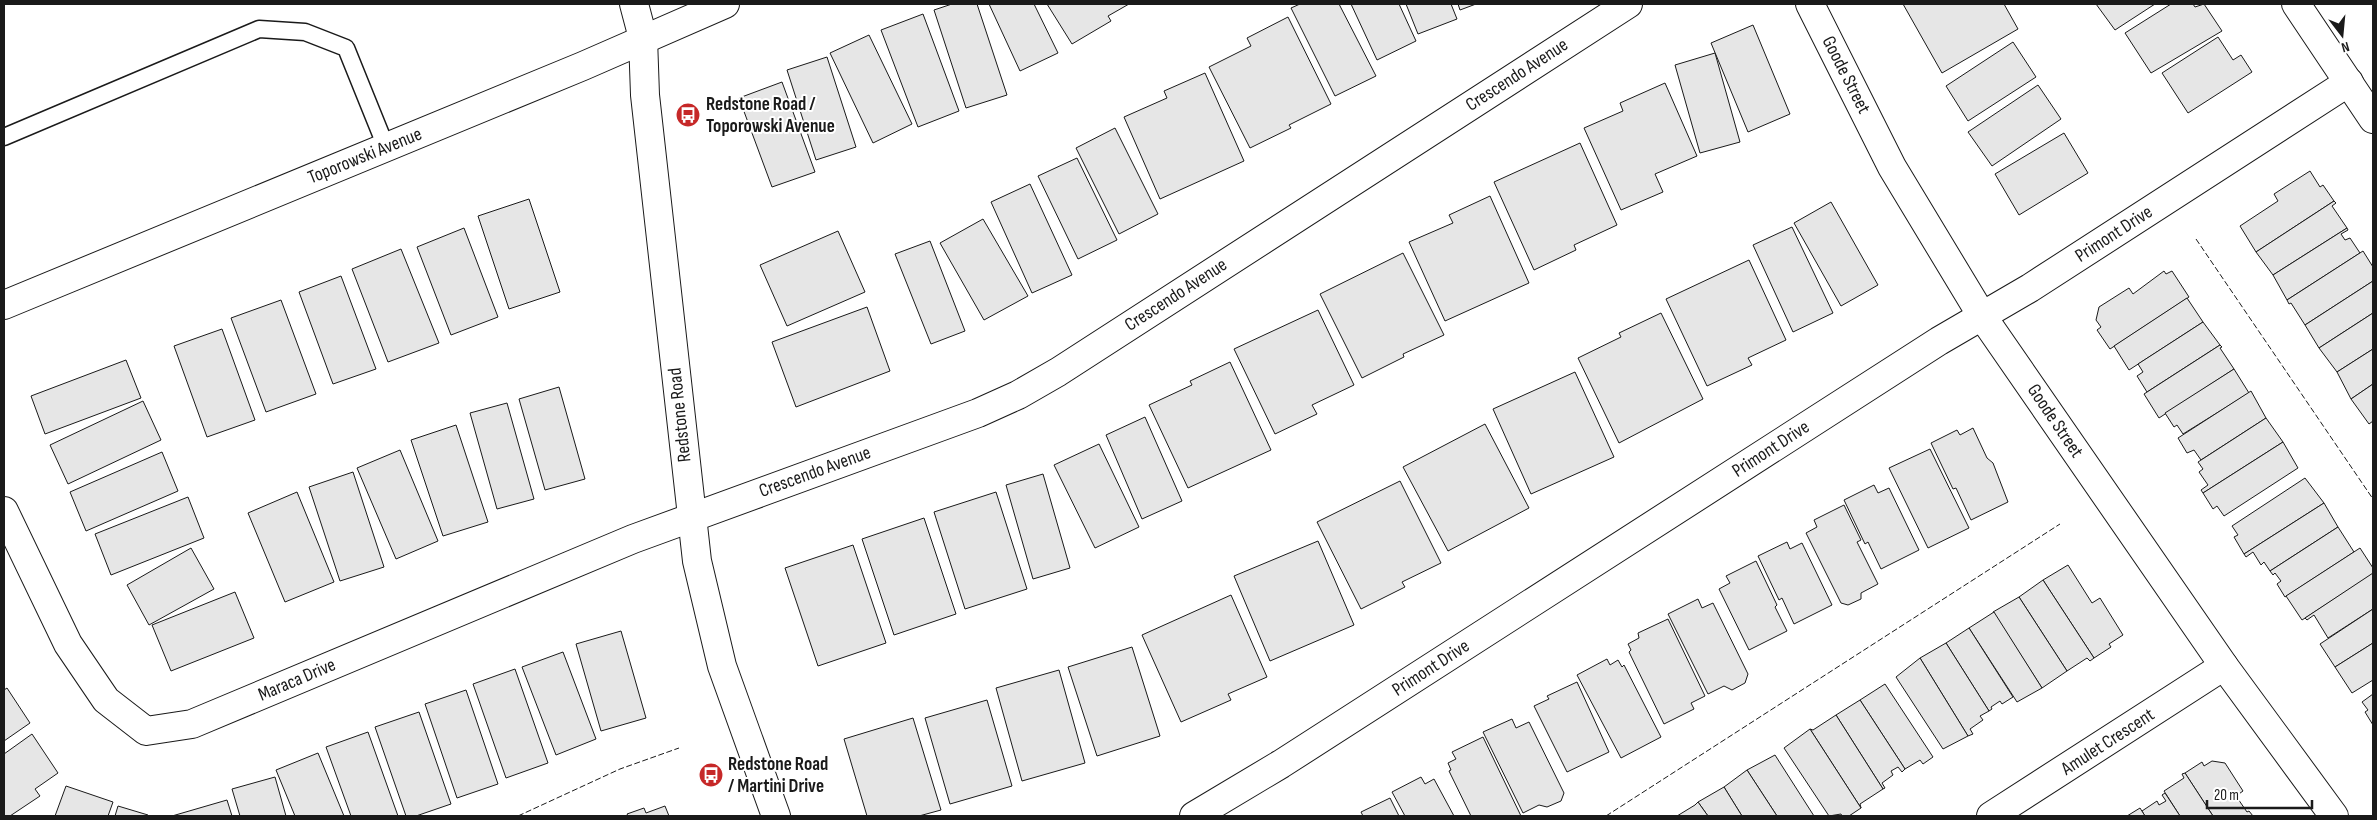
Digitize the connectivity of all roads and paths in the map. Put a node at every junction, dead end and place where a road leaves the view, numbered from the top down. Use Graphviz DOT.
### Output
graph roads {
  1 [pos="634,4"];
  2 [pos="725,4"];
  3 [pos="1628,4"];
  4 [pos="1810,4"];
  5 [pos="2296,4"];
  6 [pos="643,38"];
  7 [pos="2349,82"];
  8 [pos="2373,119"];
  9 [pos="4,137"];
  10 [pos="386,147"];
  11 [pos="4,305"];
  12 [pos="1982,316"];
  13 [pos="4,511"];
  14 [pos="690,517"];
  15 [pos="2224,666"];
  16 [pos="776,816"];
  17 [pos="1194,816"];
  18 [pos="1991,816"];
  19 [pos="2334,816"];
  1 -- 6 [label="street, Redstone Road"];
  2 -- 6 [label="street, Toporowski Avenue"];
  3 -- 14 [label="street, Crescendo Avenue"];
  4 -- 12 [label="street, Goode Street"];
  5 -- 7 [label="street"];
  6 -- 10 [label="street, Toporowski Avenue"];
  6 -- 14 [label="street, Redstone Road"];
  7 -- 8 [label="street"];
  7 -- 12 [label="street, Primont Drive"];
  9 -- 10 [label="lane"];
  10 -- 11 [label="street, Toporowski Avenue"];
  12 -- 15 [label="street, Goode Street"];
  12 -- 17 [label="street, Primont Drive"];
  13 -- 14 [label="street, Maraca Drive"];
  14 -- 16 [label="street, Redstone Road"];
  15 -- 18 [label="street, Amulet Crescent"];
  15 -- 19 [label="street, Goode Street"];
}
